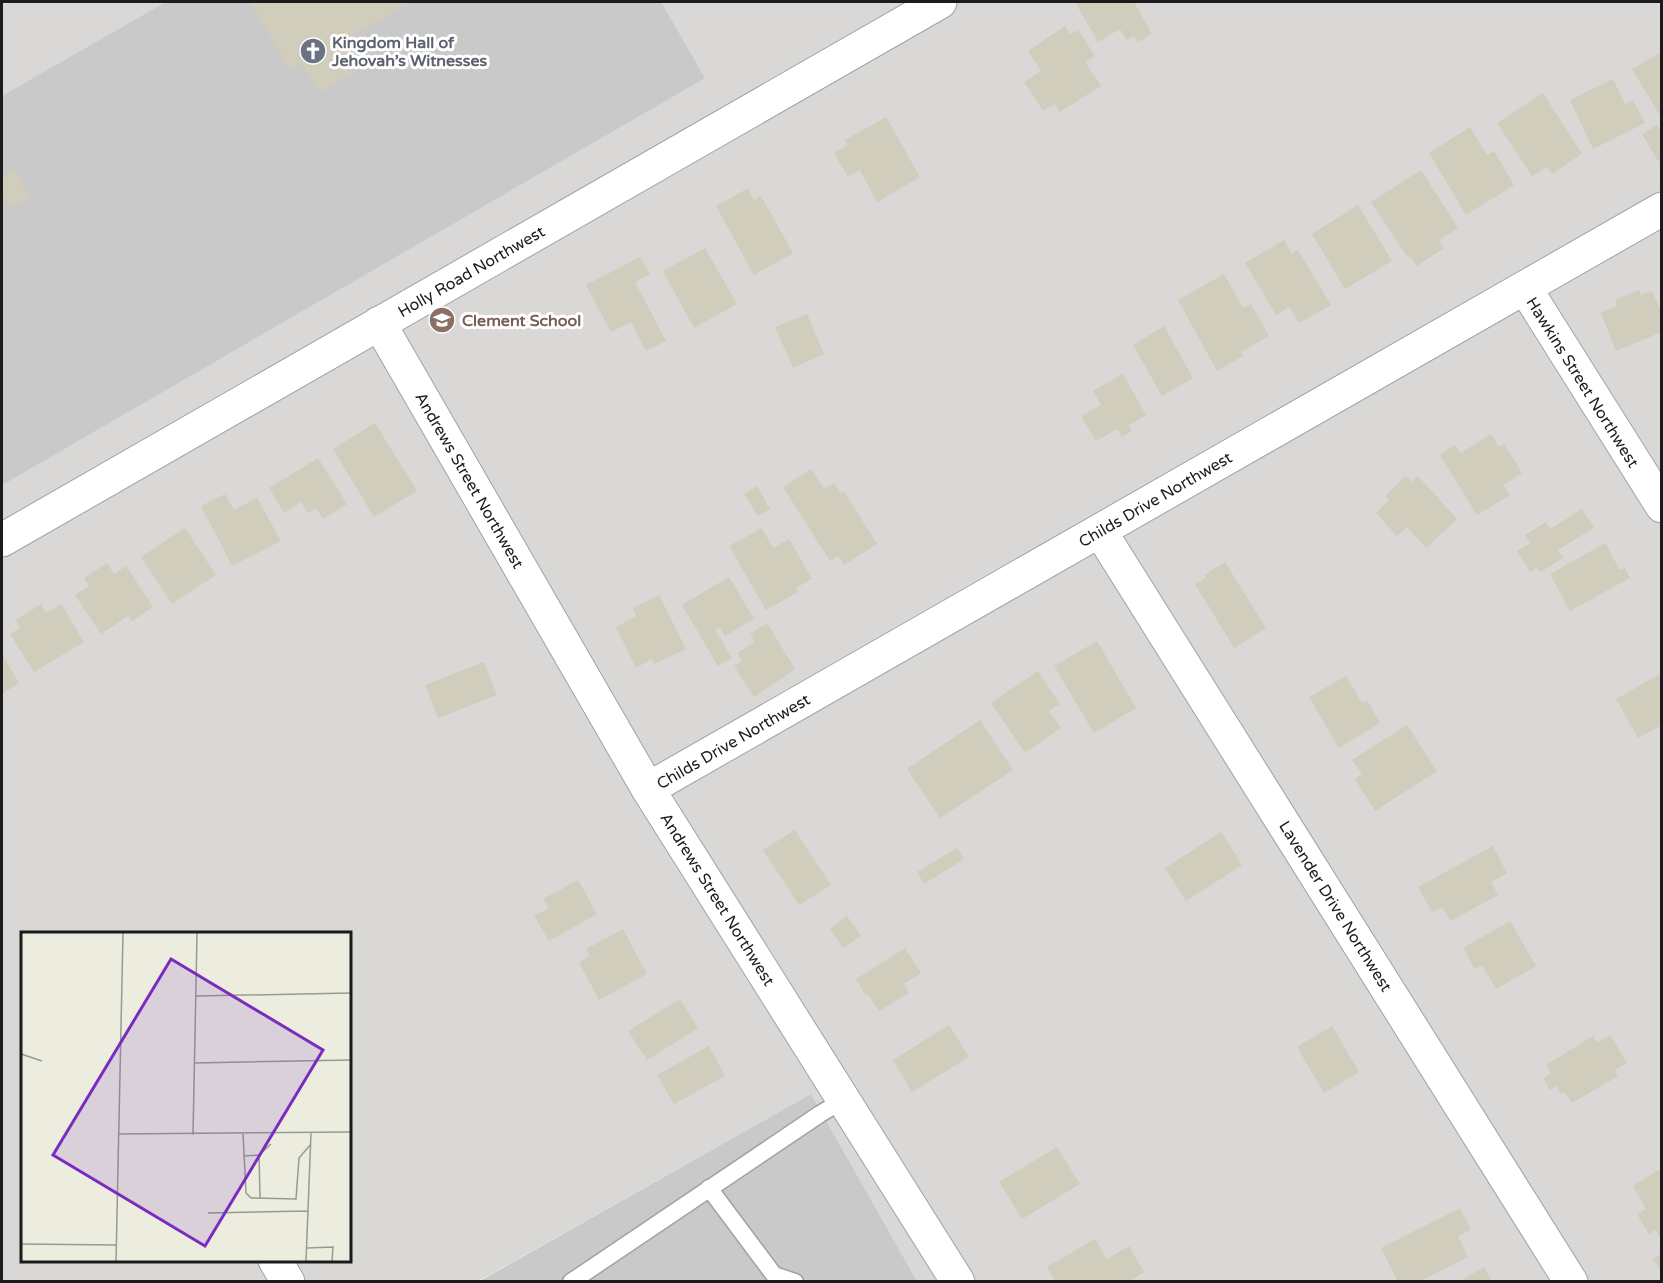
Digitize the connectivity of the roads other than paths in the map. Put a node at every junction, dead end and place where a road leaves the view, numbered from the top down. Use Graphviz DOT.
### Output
graph roads {
  1 [pos="940,2"];
  2 [pos="1662,209"];
  3 [pos="1525,288"];
  4 [pos="379,323"];
  5 [pos="1662,506"];
  6 [pos="1100,531"];
  7 [pos="2,540"];
  8 [pos="648,789"];
  9 [pos="845,1099"];
  10 [pos="710,1188"];
  11 [pos="276,1262"];
  12 [pos="768,1278"];
  13 [pos="288,1281"];
  14 [pos="571,1281"];
  15 [pos="795,1281"];
  16 [pos="958,1281"];
  17 [pos="1572,1281"];
  1 -- 4 [label="street, Holly Road Northwest"];
  2 -- 3 [label="street, Childs Drive Northwest"];
  3 -- 5 [label="street, Hawkins Street Northwest"];
  3 -- 6 [label="street, Childs Drive Northwest"];
  4 -- 7 [label="street, Holly Road Northwest"];
  4 -- 8 [label="street, Andrews Street Northwest"];
  6 -- 8 [label="street, Childs Drive Northwest"];
  6 -- 17 [label="street, Lavender Drive Northwest"];
  8 -- 9 [label="street, Andrews Street Northwest"];
  9 -- 10 [label="lane"];
  9 -- 16 [label="street, Andrews Street Northwest"];
  10 -- 12 [label="lane"];
  10 -- 14 [label="lane"];
  11 -- 13 [label="street"];
  12 -- 15 [label="lane"];
}
